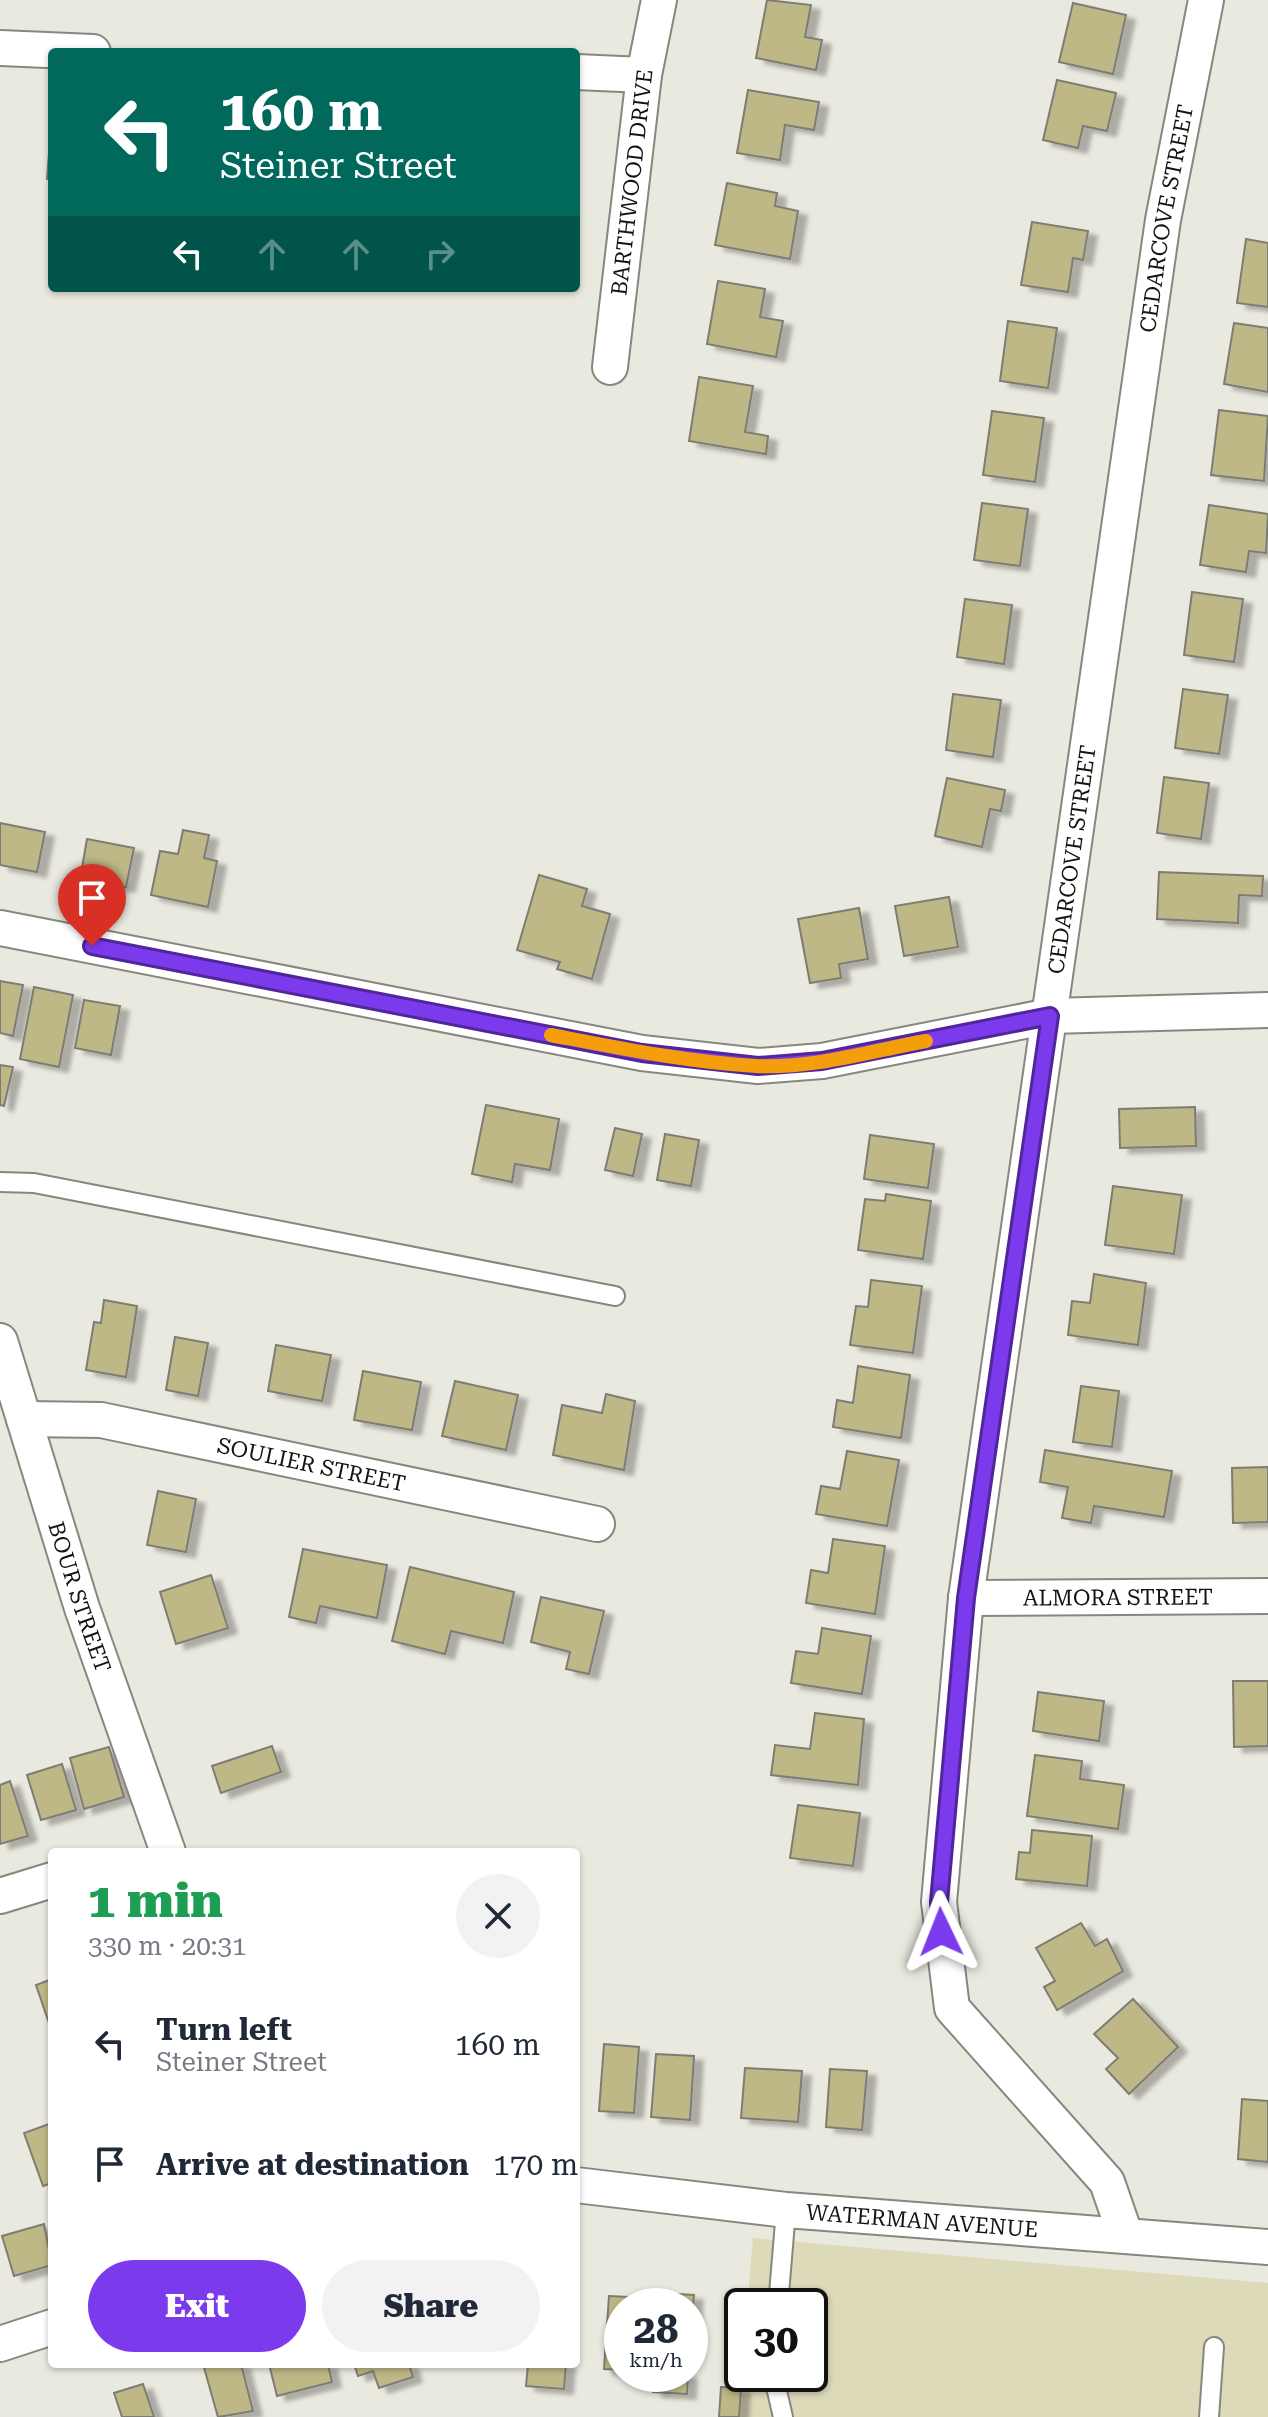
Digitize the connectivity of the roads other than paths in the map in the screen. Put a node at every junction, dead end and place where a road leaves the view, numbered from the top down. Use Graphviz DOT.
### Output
graph roads {
  1 [pos="659,0"];
  2 [pos="1206,0"];
  3 [pos="0,48"];
  4 [pos="48,50"];
  5 [pos="580,72"];
  6 [pos="644,75"];
  7 [pos="610,367"];
  8 [pos="0,928"];
  9 [pos="1268,1010"];
  10 [pos="1050,1016"];
  11 [pos="0,1182"];
  12 [pos="615,1296"];
  13 [pos="1,1349"];
  14 [pos="24,1419"];
  15 [pos="597,1524"];
  16 [pos="1268,1596"];
  17 [pos="966,1598"];
  18 [pos="159,1848"];
  19 [pos="48,1881"];
  20 [pos="0,1896"];
  21 [pos="580,2185"];
  22 [pos="786,2210"];
  23 [pos="1125,2234"];
  24 [pos="1268,2247"];
  25 [pos="780,2288"];
  26 [pos="48,2328"];
  27 [pos="0,2344"];
  28 [pos="1214,2347"];
  29 [pos="777,2392"];
  30 [pos="783,2417"];
  31 [pos="1209,2417"];
  1 -- 6 [label="street, BARTHWOOD DRIVE"];
  2 -- 10 [label="street, CEDARCOVE STREET"];
  3 -- 4 [label="street"];
  5 -- 6 [label="street"];
  6 -- 7 [label="street, BARTHWOOD DRIVE"];
  8 -- 10 [label="street"];
  9 -- 10 [label="street"];
  10 -- 17 [label="street, CEDARCOVE STREET"];
  11 -- 12 [label="lane"];
  13 -- 14 [label="street, BOUR STREET"];
  14 -- 15 [label="street, SOULIER STREET"];
  14 -- 18 [label="street, BOUR STREET"];
  16 -- 17 [label="street, ALMORA STREET"];
  17 -- 23 [label="street, CEDARCOVE STREET"];
  19 -- 20 [label="street"];
  21 -- 22 [label="street, WATERMAN AVENUE"];
  22 -- 23 [label="street, WATERMAN AVENUE"];
  22 -- 25 [label="lane"];
  23 -- 24 [label="street, WATERMAN AVENUE"];
  26 -- 27 [label="street"];
  28 -- 31 [label="lane"];
  29 -- 30 [label="lane"];
}
